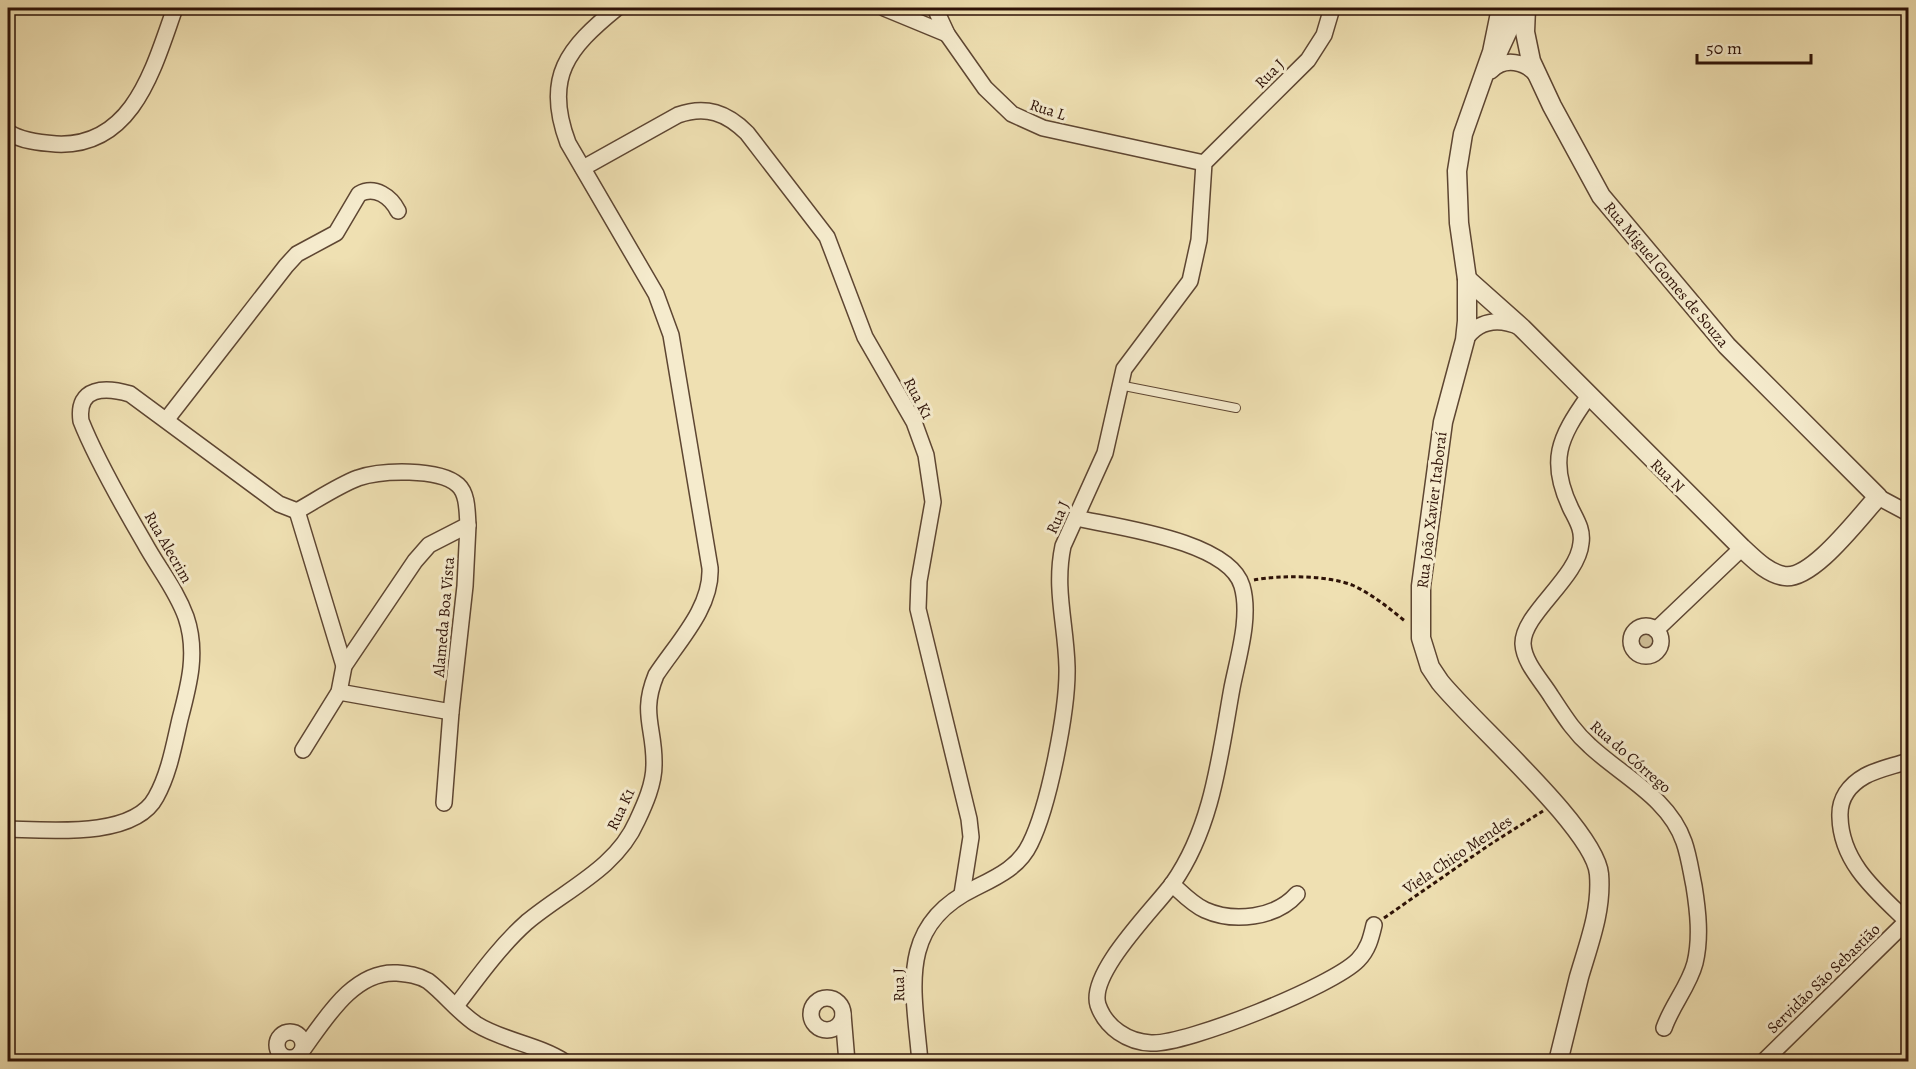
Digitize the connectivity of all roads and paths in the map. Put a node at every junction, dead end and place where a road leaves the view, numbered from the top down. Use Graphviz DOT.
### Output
graph roads {
  1 [pos="175,8"];
  2 [pos="617,8"];
  3 [pos="884,8"];
  4 [pos="935,8"];
  5 [pos="1332,8"];
  6 [pos="1501,8"];
  7 [pos="1526,8"];
  8 [pos="1514,12"];
  9 [pos="947,34"];
  10 [pos="1490,72"];
  11 [pos="1537,73"];
  12 [pos="1476,93"];
  13 [pos="8,132"];
  14 [pos="1204,163"];
  15 [pos="583,168"];
  16 [pos="398,211"];
  17 [pos="1467,279"];
  18 [pos="1522,328"];
  19 [pos="1465,340"];
  20 [pos="1119,385"];
  21 [pos="1588,397"];
  22 [pos="1236,408"];
  23 [pos="167,419"];
  24 [pos="1878,497"];
  25 [pos="297,511"];
  26 [pos="1908,513"];
  27 [pos="1076,518"];
  28 [pos="468,525"];
  29 [pos="1742,548"];
  30 [pos="1241,583"];
  31 [pos="1420,630"];
  32 [pos="1656,630"];
  33 [pos="344,666"];
  34 [pos="339,692"];
  35 [pos="451,712"];
  36 [pos="303,750"];
  37 [pos="1908,761"];
  38 [pos="444,803"];
  39 [pos="1555,804"];
  40 [pos="8,830"];
  41 [pos="1172,884"];
  42 [pos="962,894"];
  43 [pos="1297,894"];
  44 [pos="1908,921"];
  45 [pos="1374,925"];
  46 [pos="456,1005"];
  47 [pos="843,1013"];
  48 [pos="1664,1028"];
  49 [pos="299,1055"];
  50 [pos="565,1062"];
  51 [pos="847,1062"];
  52 [pos="920,1062"];
  53 [pos="1558,1062"];
  54 [pos="1763,1062"];
  1 -- 13 [label="street"];
  2 -- 15 [label="street, Rua K1"];
  3 -- 9 [label="street"];
  4 -- 9 [label="street, Rua L"];
  5 -- 14 [label="street, Rua J"];
  6 -- 12 [label="street, Rua João Xavier Itaboraí"];
  7 -- 11 [label="street, Rua Miguel Gomes de Souza"];
  8 -- 10 [label="street"];
  8 -- 11 [label="street"];
  9 -- 14 [label="street, Rua L"];
  10 -- 11 [label="street"];
  10 -- 12 [label="street"];
  11 -- 24 [label="street, Rua Miguel Gomes de Souza"];
  12 -- 17 [label="street, Rua João Xavier Itaboraí"];
  14 -- 20 [label="street, Rua J"];
  15 -- 42 [label="street, Rua K1"];
  15 -- 46 [label="street, Rua K1"];
  16 -- 23 [label="street"];
  17 -- 18 [label="street, Rua N"];
  17 -- 19 [label="street, Rua João Xavier Itaboraí"];
  18 -- 19 [label="street"];
  18 -- 21 [label="street, Rua N"];
  19 -- 31 [label="street, Rua João Xavier Itaboraí"];
  20 -- 22 [label="lane"];
  20 -- 27 [label="street, Rua J"];
  21 -- 29 [label="street, Rua N"];
  21 -- 48 [label="street, Rua do Córrego"];
  23 -- 25 [label="street, Rua Alecrim"];
  23 -- 40 [label="street, Rua Alecrim"];
  24 -- 26 [label="street"];
  24 -- 29 [label="street, Rua N"];
  25 -- 28 [label="street"];
  25 -- 33 [label="street"];
  27 -- 30 [label="street"];
  27 -- 42 [label="street, Rua J"];
  28 -- 33 [label="street"];
  28 -- 35 [label="street, Alameda Boa Vista"];
  29 -- 32 [label="street"];
  30 -- 31 [label="path"];
  30 -- 41 [label="street"];
  31 -- 39 [label="street, Rua João Xavier Itaboraí"];
  33 -- 34 [label="street"];
  34 -- 35 [label="street"];
  34 -- 36 [label="street"];
  35 -- 38 [label="street, Alameda Boa Vista"];
  37 -- 44 [label="street"];
  39 -- 45 [label="path, Viela Chico Mendes"];
  39 -- 53 [label="street, Rua João Xavier Itaboraí"];
  41 -- 43 [label="street"];
  41 -- 45 [label="street"];
  42 -- 52 [label="street, Rua J"];
  44 -- 54 [label="street, Servidão São Sebastião"];
  46 -- 49 [label="street"];
  46 -- 50 [label="street"];
  47 -- 51 [label="street"];
}
